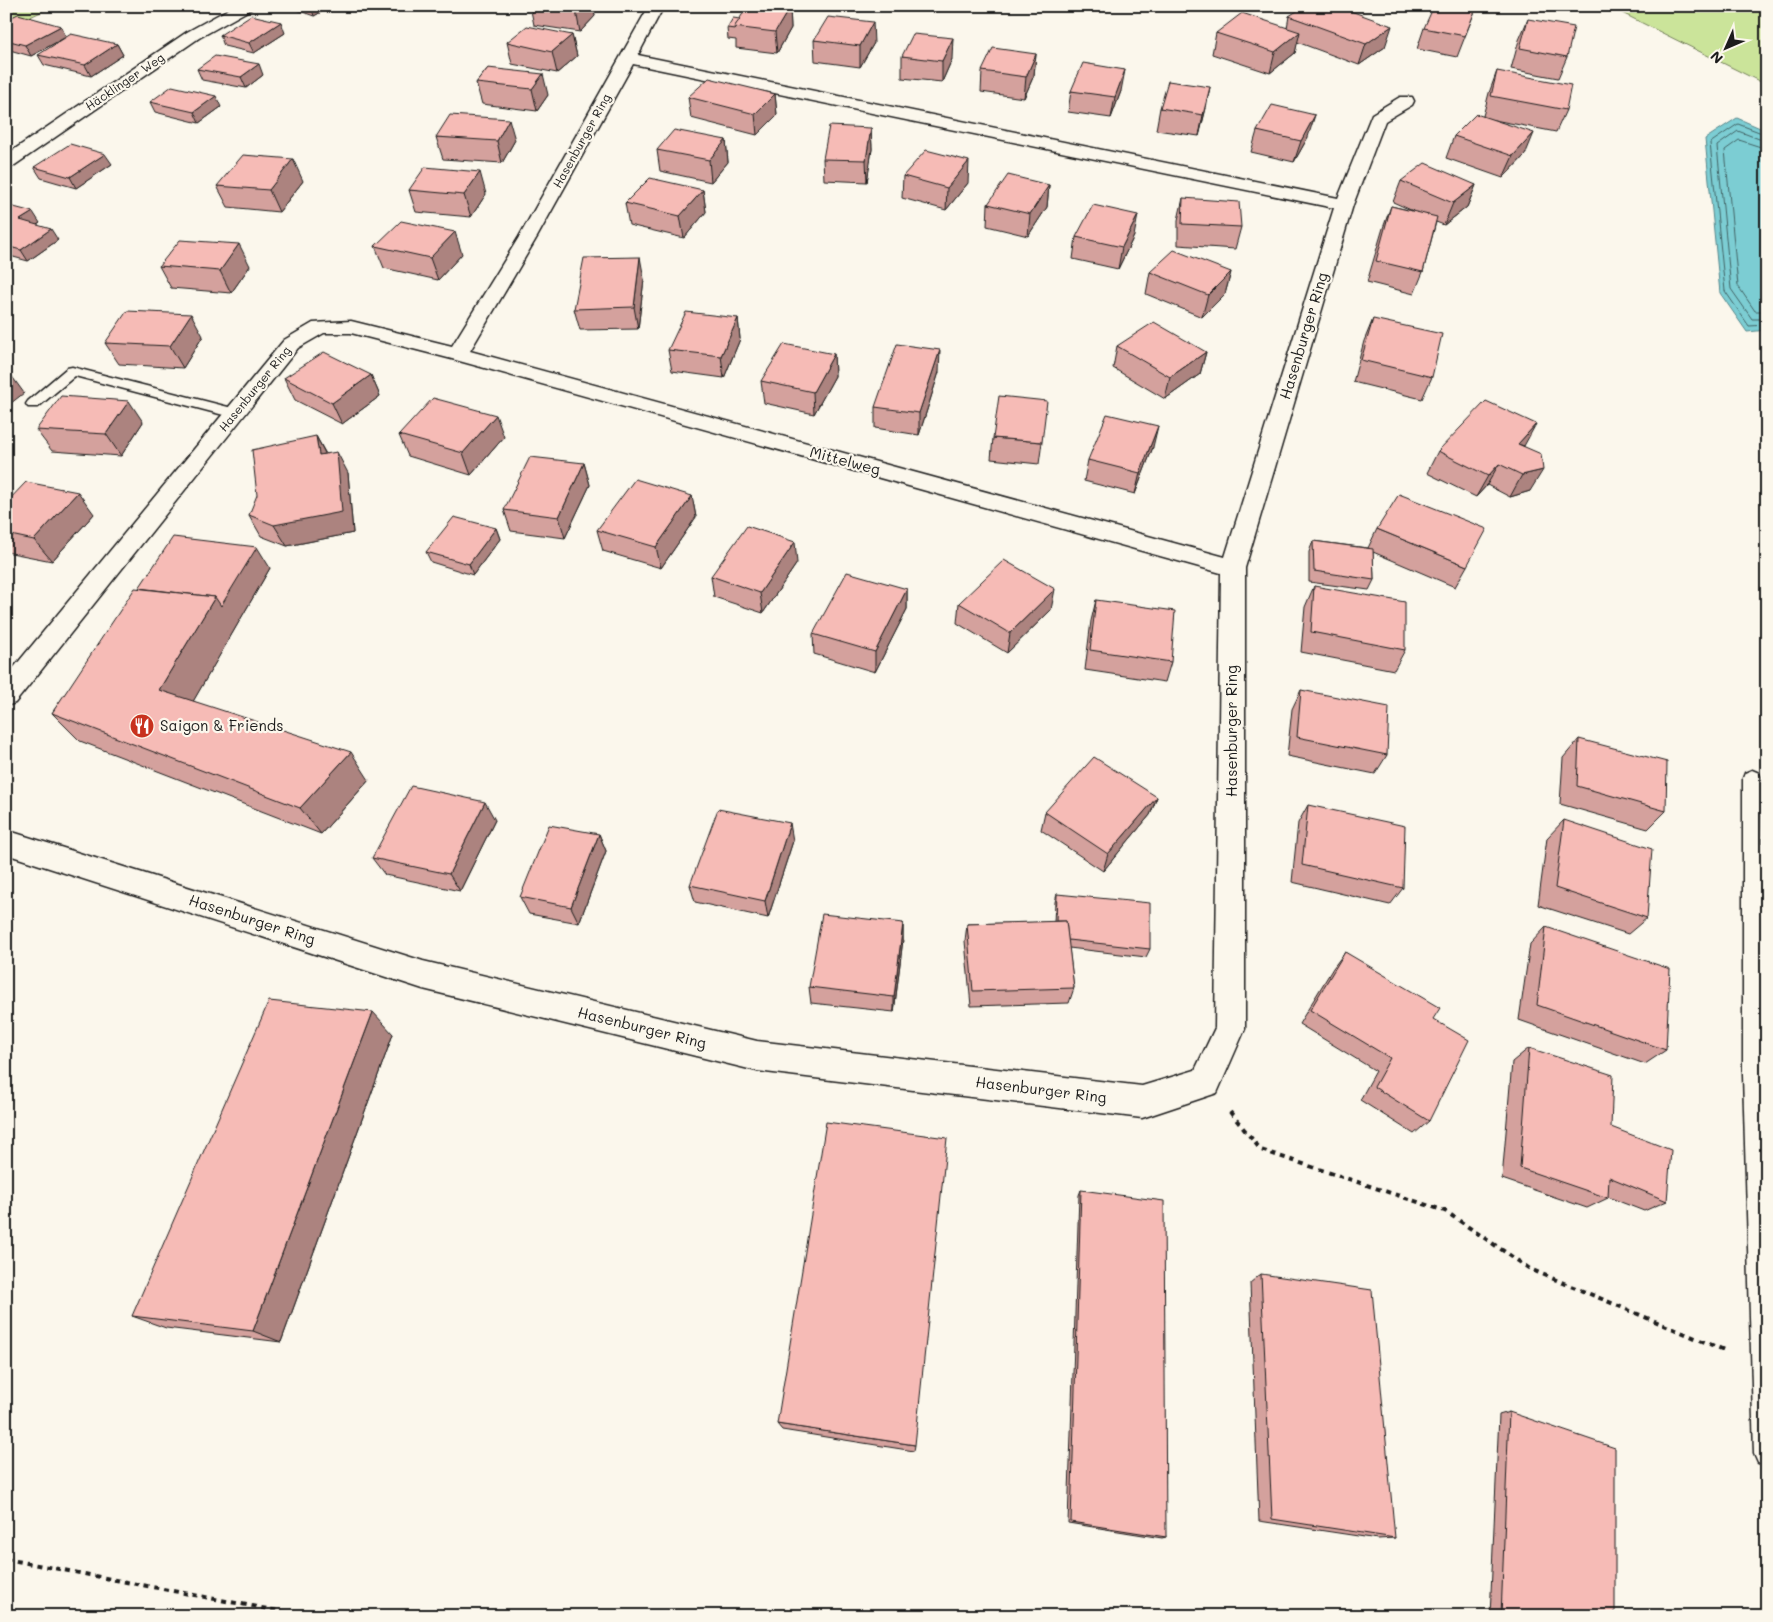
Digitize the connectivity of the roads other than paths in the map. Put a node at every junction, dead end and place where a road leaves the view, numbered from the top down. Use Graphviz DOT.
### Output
graph roads {
  1 [pos="246,6"];
  2 [pos="658,6"];
  3 [pos="628,58"];
  4 [pos="1406,102"];
  5 [pos="6,163"];
  6 [pos="1344,204"];
  7 [pos="458,354"];
  8 [pos="33,404"];
  9 [pos="235,413"];
  10 [pos="1233,568"];
  11 [pos="6,696"];
  12 [pos="1752,778"];
  13 [pos="6,842"];
  14 [pos="1762,1367"];
  15 [pos="1767,1454"];
  1 -- 5 [label="street, Häcklinger Weg"];
  2 -- 3 [label="street, Hasenburger Ring"];
  3 -- 6 [label="street"];
  3 -- 7 [label="street, Hasenburger Ring"];
  4 -- 6 [label="street, Hasenburger Ring"];
  6 -- 10 [label="street, Hasenburger Ring"];
  7 -- 9 [label="street, Hasenburger Ring"];
  7 -- 10 [label="street, Mittelweg"];
  8 -- 9 [label="lane"];
  9 -- 11 [label="street, Hasenburger Ring"];
  10 -- 13 [label="street, Hasenburger Ring"];
  12 -- 14 [label="lane"];
  14 -- 15 [label="lane"];
}
